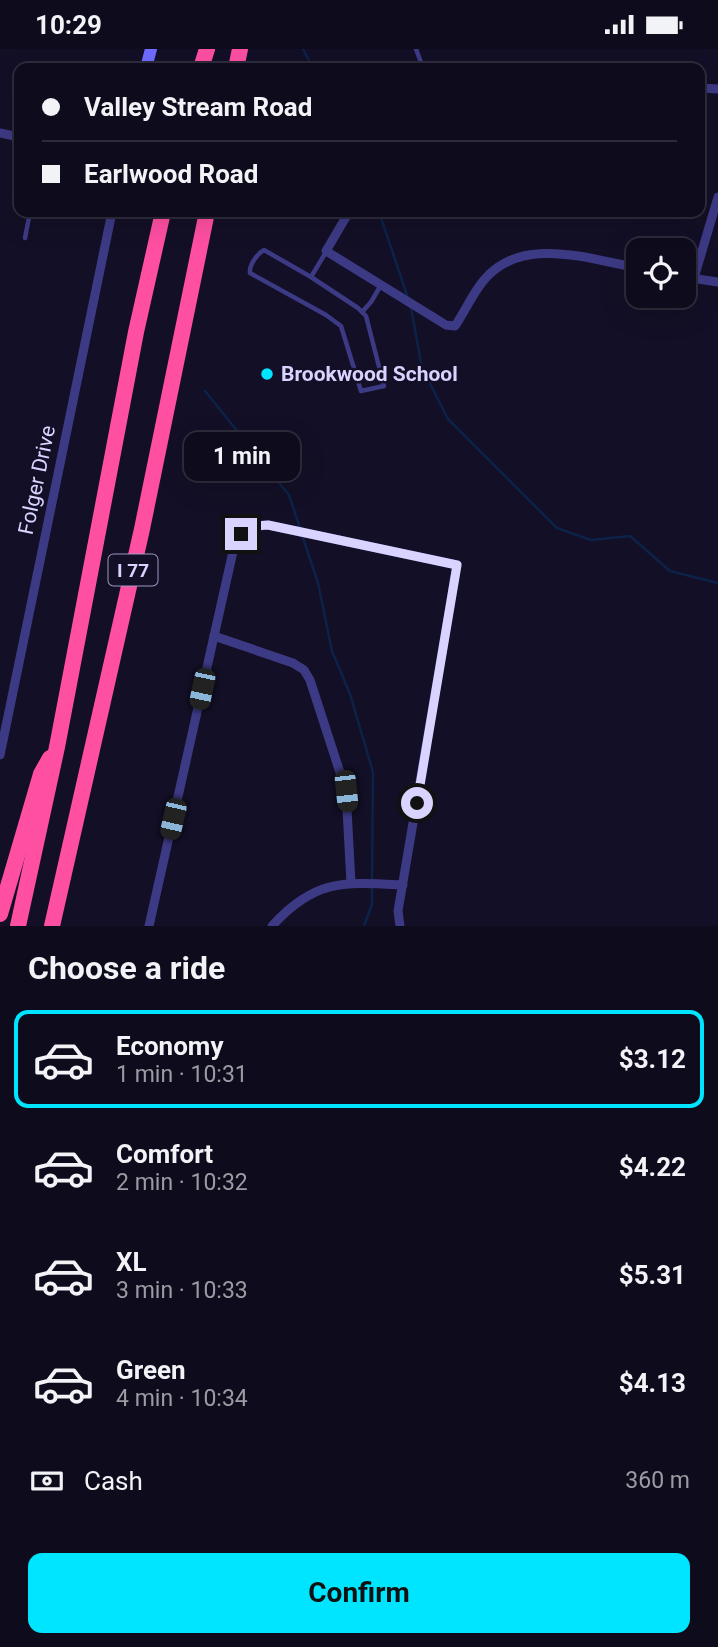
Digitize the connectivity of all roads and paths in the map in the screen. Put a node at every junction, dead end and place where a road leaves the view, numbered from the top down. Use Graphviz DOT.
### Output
graph roads {
  1 [pos="718,197"];
  2 [pos="29,217"];
  3 [pos="111,217"];
  4 [pos="162,217"];
  5 [pos="206,217"];
  6 [pos="346,217"];
  7 [pos="25,238"];
  8 [pos="326,251"];
  9 [pos="696,258"];
  10 [pos="626,266"];
  11 [pos="311,277"];
  12 [pos="696,279"];
  13 [pos="718,282"];
  14 [pos="381,285"];
  15 [pos="362,312"];
  16 [pos="214,636"];
  17 [pos="57,747"];
  18 [pos="0,755"];
  19 [pos="351,883"];
  20 [pos="403,885"];
  21 [pos="0,914"];
  22 [pos="18,926"];
  23 [pos="52,926"];
  24 [pos="149,926"];
  25 [pos="272,926"];
  26 [pos="400,926"];
  1 -- 9 [label="street"];
  2 -- 7 [label="lane"];
  3 -- 18 [label="street, Folger Drive"];
  4 -- 17 [label="highway, I 77"];
  5 -- 23 [label="highway, I 77"];
  6 -- 8 [label="street"];
  8 -- 11 [label="lane"];
  8 -- 14 [label="street"];
  10 -- 14 [label="street"];
  11 -- 15 [label="lane"];
  11 -- 15 [label="lane"];
  12 -- 13 [label="street"];
  14 -- 15 [label="lane"];
  16 -- 19 [label="street"];
  16 -- 20 [label="street"];
  16 -- 24 [label="street"];
  17 -- 21 [label="highway"];
  17 -- 22 [label="highway, I 77"];
  19 -- 20 [label="street"];
  19 -- 25 [label="street"];
  20 -- 26 [label="street"];
}
